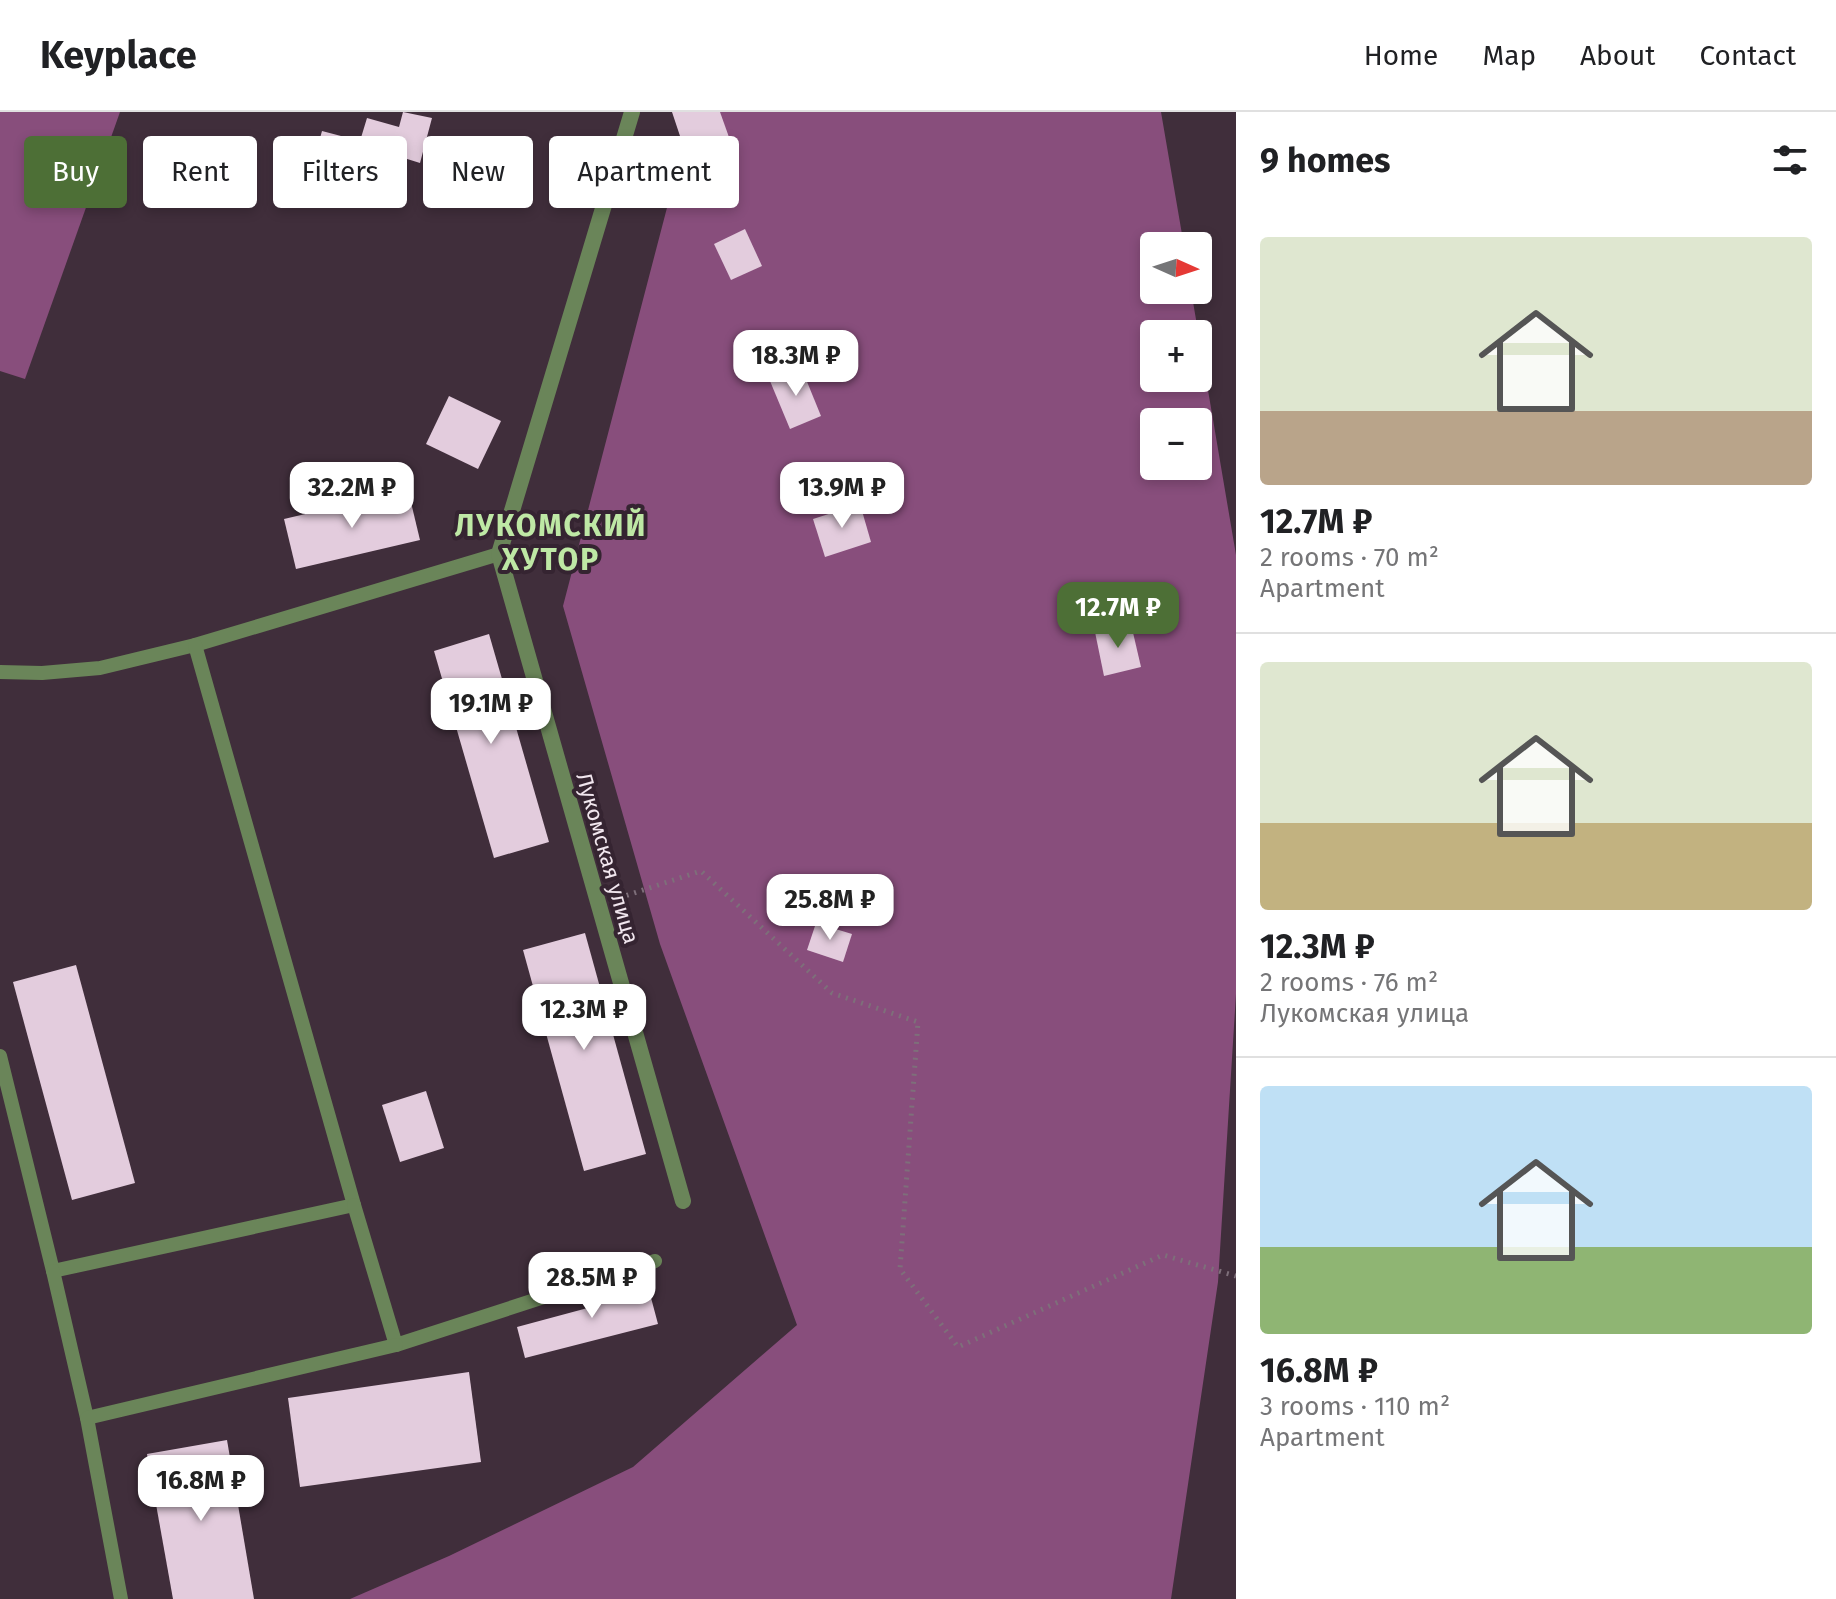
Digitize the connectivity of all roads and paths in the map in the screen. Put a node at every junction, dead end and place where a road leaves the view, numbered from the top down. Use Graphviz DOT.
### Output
graph roads {
  1 [pos="632,112"];
  2 [pos="499,554"];
  3 [pos="195,645"];
  4 [pos="0,672"];
  5 [pos="599,905"];
  6 [pos="0,1056"];
  7 [pos="683,1201"];
  8 [pos="354,1205"];
  9 [pos="655,1261"];
  10 [pos="53,1271"];
  11 [pos="1236,1276"];
  12 [pos="396,1345"];
  13 [pos="87,1418"];
  14 [pos="121,1599"];
  1 -- 2 [label="street"];
  2 -- 3 [label="lane"];
  2 -- 5 [label="street, Лукомская улица"];
  3 -- 4 [label="lane"];
  3 -- 8 [label="lane"];
  5 -- 7 [label="street, Лукомская улица"];
  5 -- 11 [label="path"];
  6 -- 10 [label="lane"];
  8 -- 10 [label="lane"];
  8 -- 12 [label="lane"];
  9 -- 12 [label="lane"];
  10 -- 13 [label="lane"];
  12 -- 13 [label="lane"];
  13 -- 14 [label="lane"];
}
